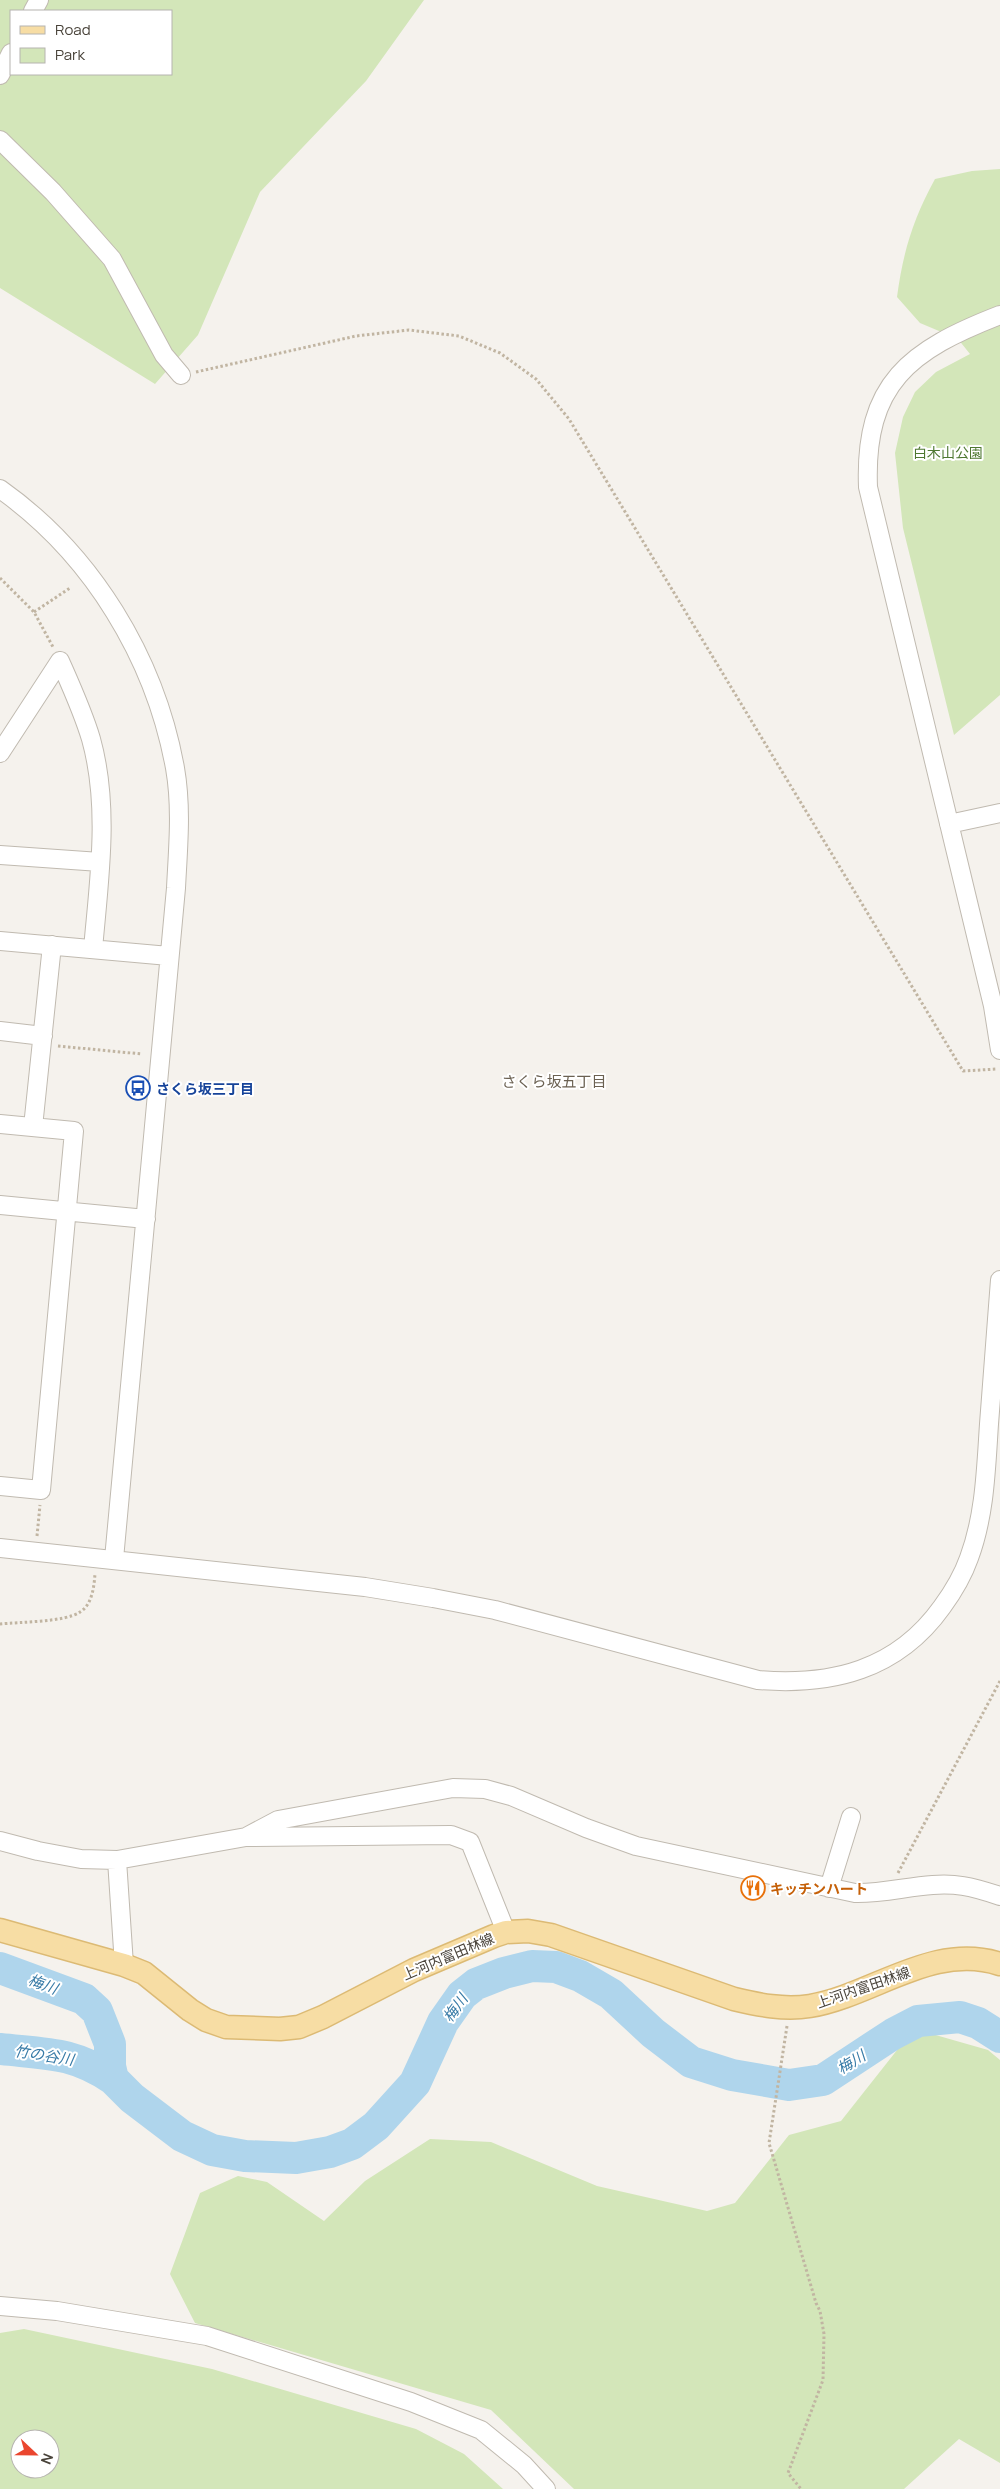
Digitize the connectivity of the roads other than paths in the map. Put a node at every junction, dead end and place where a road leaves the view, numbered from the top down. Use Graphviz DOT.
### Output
graph roads {
  1 [pos="10,55"];
  2 [pos="0,75"];
  3 [pos="0,140"];
  4 [pos="1000,316"];
  5 [pos="181,375"];
  6 [pos="0,489"];
  7 [pos="0,752"];
  8 [pos="1000,813"];
  9 [pos="949,824"];
  10 [pos="0,855"];
  11 [pos="100,862"];
  12 [pos="0,941"];
  13 [pos="52,946"];
  14 [pos="93,949"];
  15 [pos="169,956"];
  16 [pos="0,1030"];
  17 [pos="42,1040"];
  18 [pos="1000,1050"];
  19 [pos="0,1124"];
  20 [pos="33,1127"];
  21 [pos="0,1205"];
  22 [pos="66,1212"];
  23 [pos="146,1219"];
  24 [pos="1000,1280"];
  25 [pos="0,1486"];
  26 [pos="0,1548"];
  27 [pos="114,1559"];
  28 [pos="851,1817"];
  29 [pos="246,1837"];
  30 [pos="0,1841"];
  31 [pos="117,1860"];
  32 [pos="829,1888"];
  33 [pos="1000,1896"];
  34 [pos="0,1930"];
  35 [pos="506,1932"];
  36 [pos="1000,1964"];
  37 [pos="124,1965"];
  38 [pos="0,2306"];
  39 [pos="546,2489"];
  1 -- 2 [label="street"];
  3 -- 5 [label="street"];
  4 -- 9 [label="street"];
  6 -- 15 [label="street"];
  7 -- 11 [label="street"];
  8 -- 9 [label="street"];
  9 -- 18 [label="street"];
  10 -- 11 [label="street"];
  11 -- 14 [label="street"];
  12 -- 13 [label="street"];
  13 -- 14 [label="street"];
  13 -- 17 [label="street"];
  14 -- 15 [label="street"];
  15 -- 23 [label="street"];
  16 -- 17 [label="street"];
  17 -- 20 [label="street"];
  19 -- 20 [label="street"];
  20 -- 22 [label="street"];
  21 -- 22 [label="street"];
  22 -- 23 [label="street"];
  22 -- 25 [label="street"];
  23 -- 27 [label="street"];
  24 -- 27 [label="street"];
  26 -- 27 [label="street"];
  28 -- 32 [label="street"];
  29 -- 31 [label="street"];
  29 -- 32 [label="street"];
  29 -- 35 [label="street"];
  30 -- 31 [label="street"];
  31 -- 37 [label="street"];
  32 -- 33 [label="street"];
  34 -- 37 [label="main road, 上河内富田林線"];
  35 -- 36 [label="main road, 上河内富田林線"];
  35 -- 37 [label="main road, 上河内富田林線"];
  38 -- 39 [label="street"];
}
